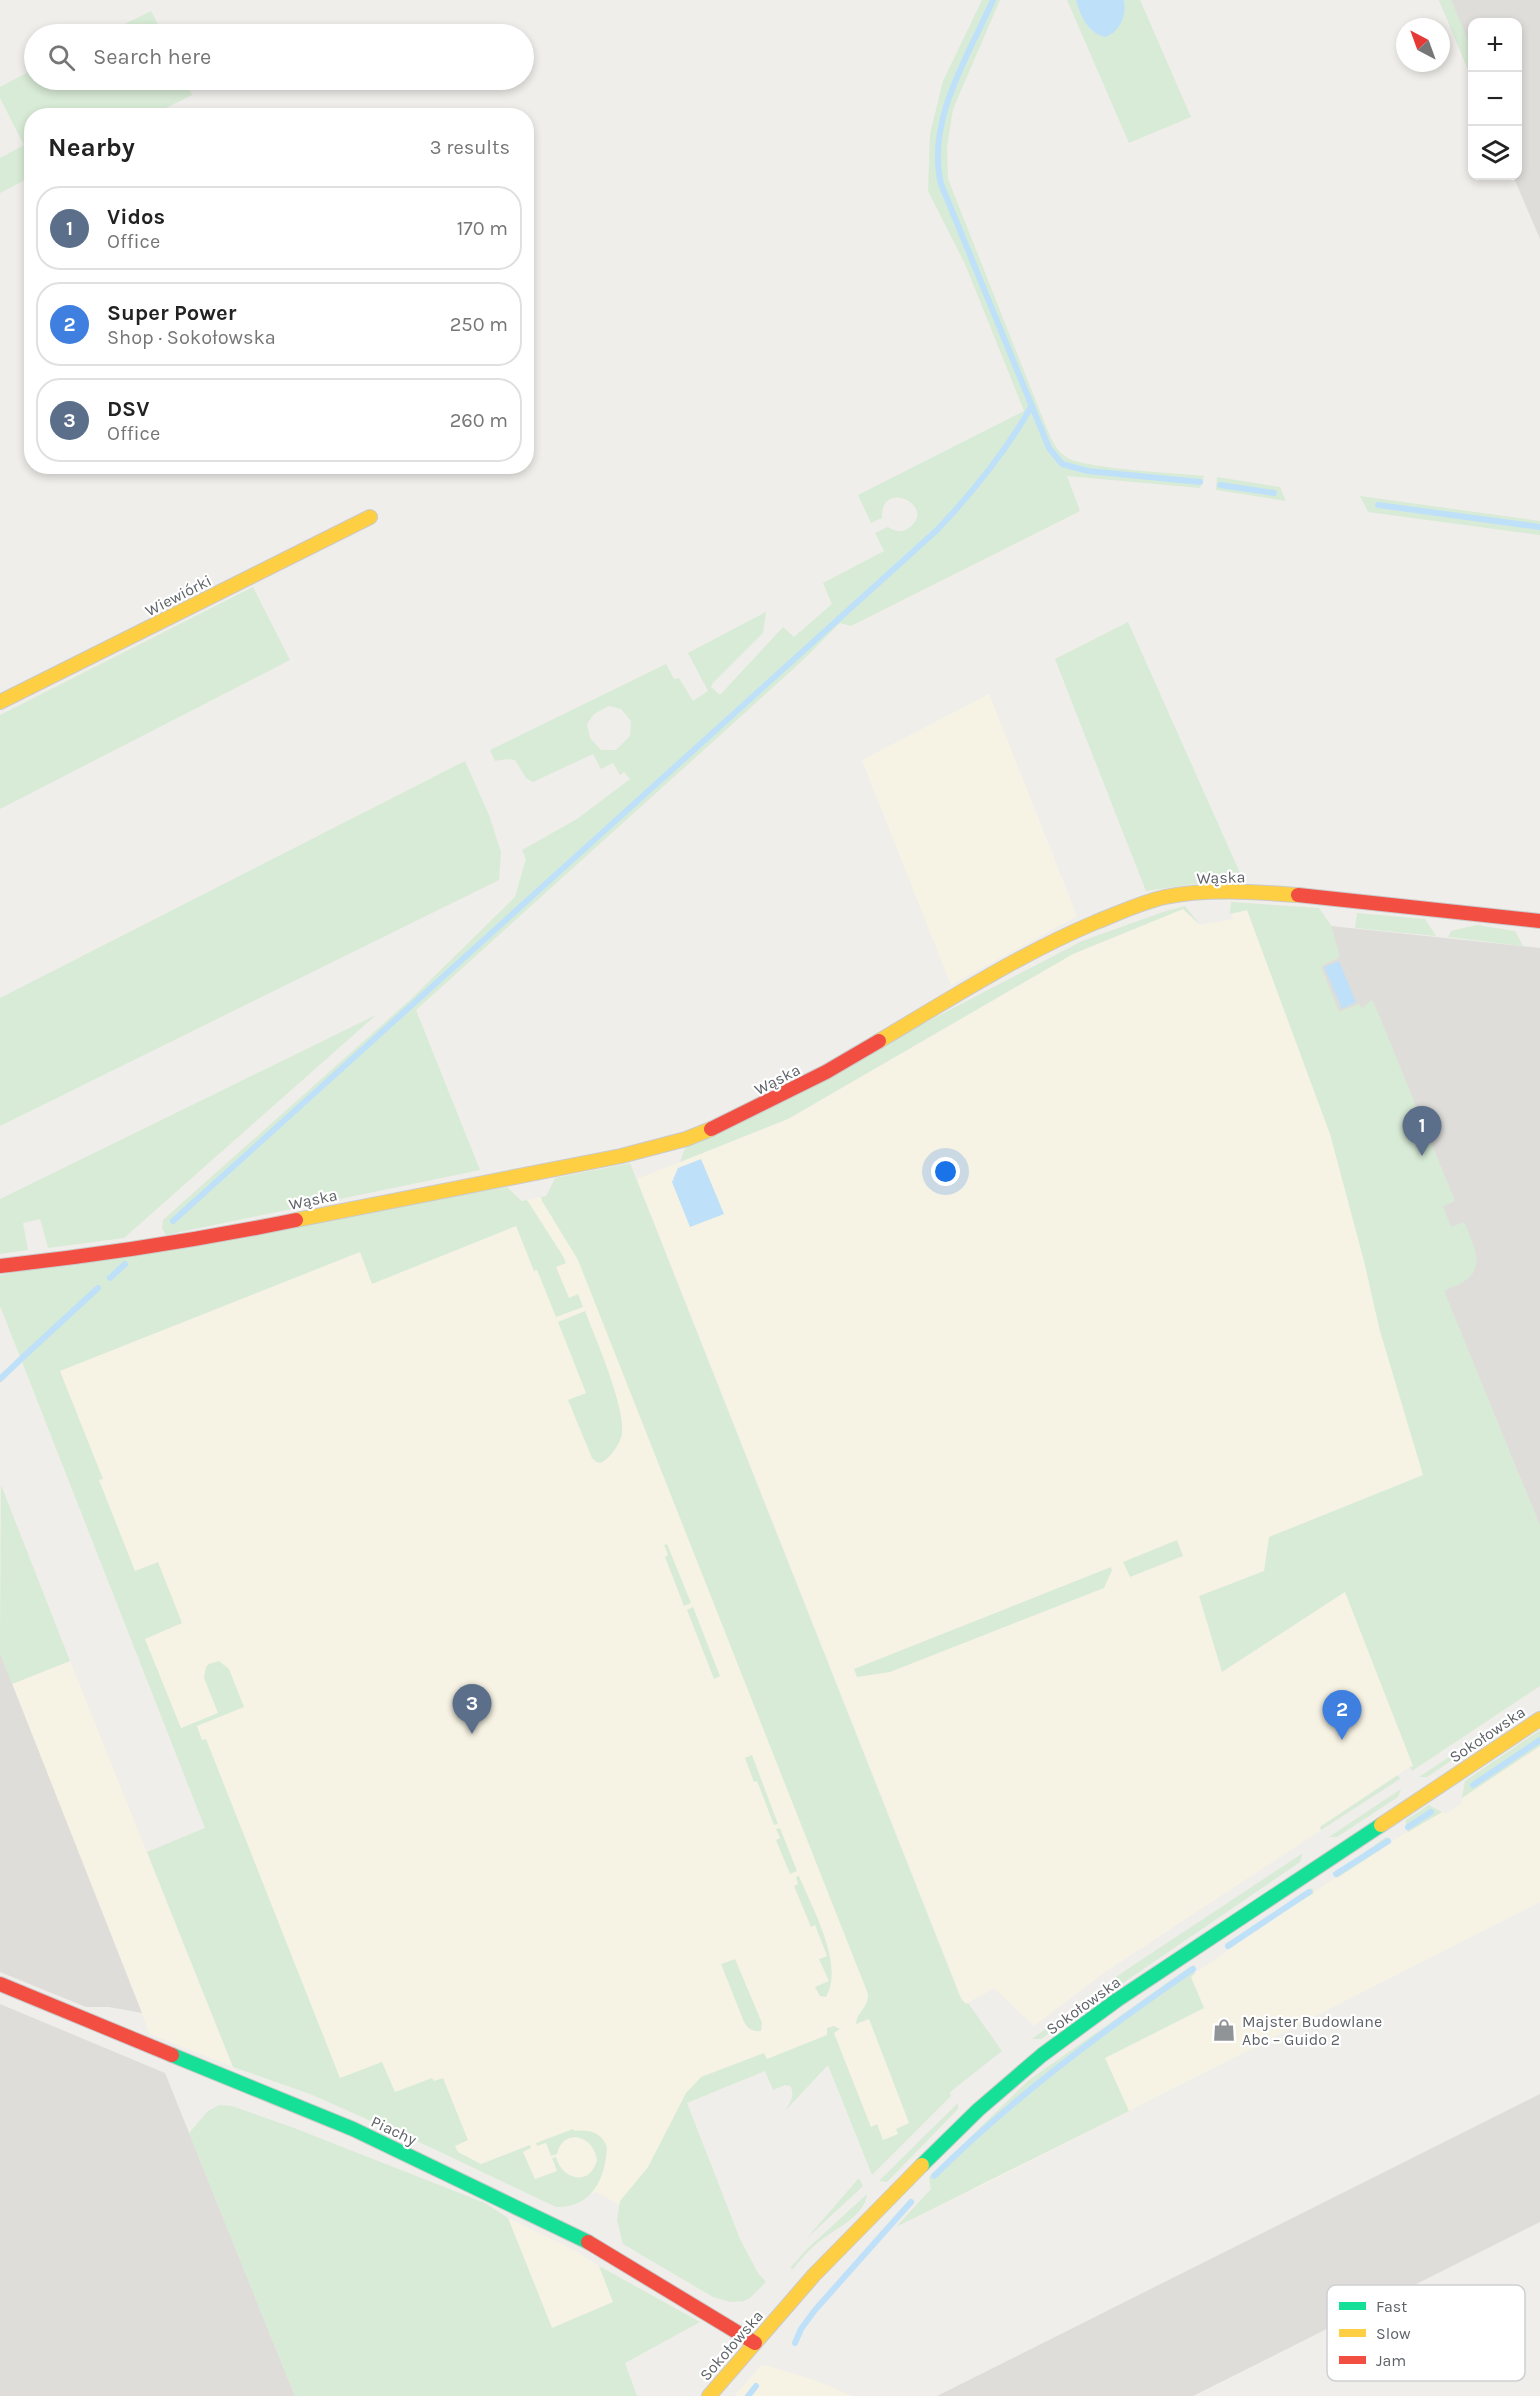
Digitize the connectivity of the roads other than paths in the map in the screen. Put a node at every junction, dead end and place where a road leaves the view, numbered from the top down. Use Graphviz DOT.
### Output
graph roads {
  1 [pos="370,518"];
  2 [pos="0,702"];
  3 [pos="1540,921"];
  4 [pos="0,1266"];
  5 [pos="1540,1719"];
  6 [pos="0,1984"];
  7 [pos="755,2343"];
  8 [pos="709,2396"];
  1 -- 2 [label="street, Wiewiórki"];
  3 -- 4 [label="street, Wąska"];
  5 -- 7 [label="street, Sokołowska"];
  6 -- 7 [label="street, Piachy"];
  7 -- 8 [label="street, Sokołowska"];
}
